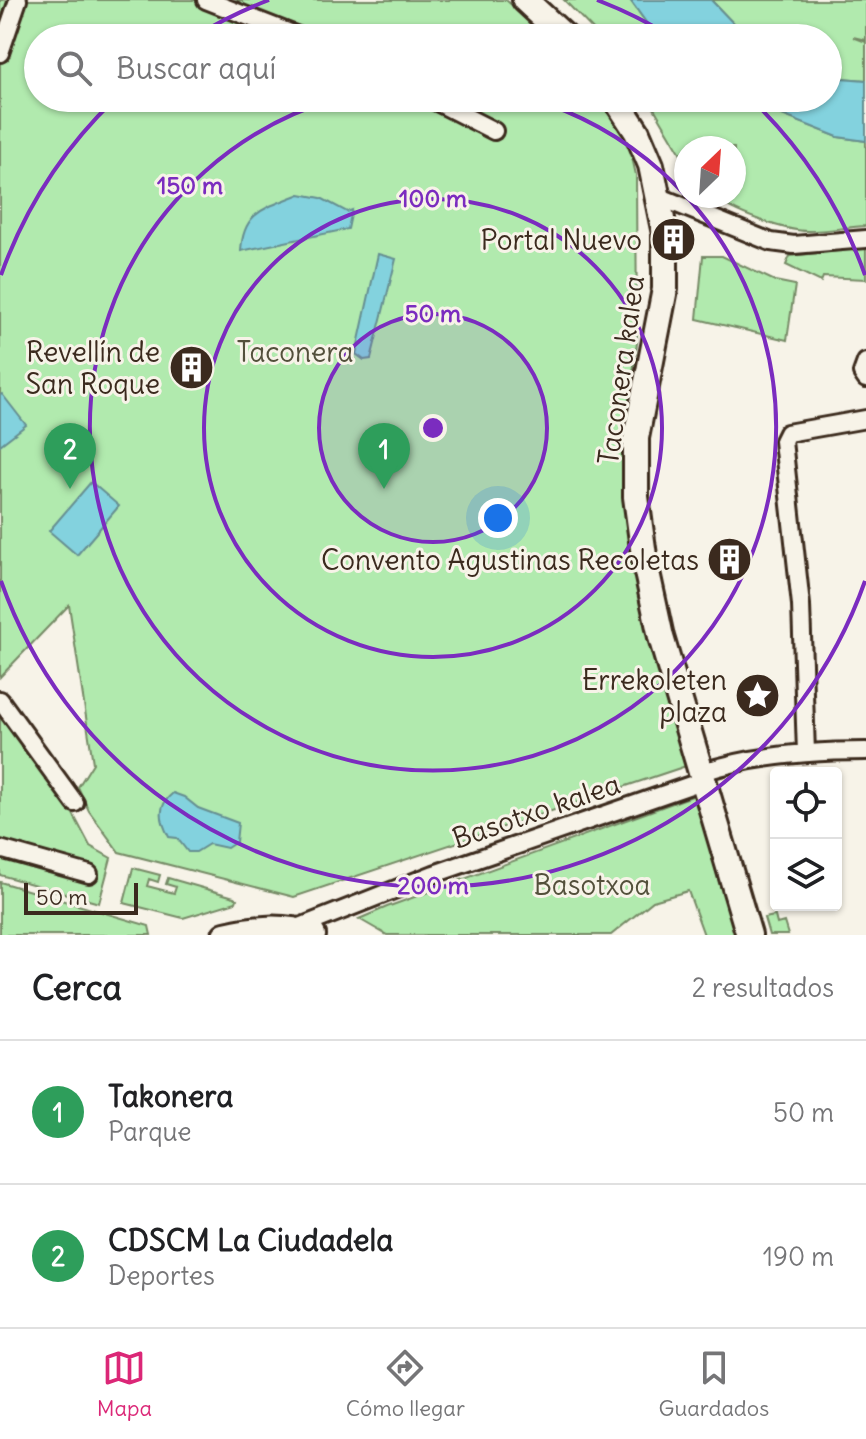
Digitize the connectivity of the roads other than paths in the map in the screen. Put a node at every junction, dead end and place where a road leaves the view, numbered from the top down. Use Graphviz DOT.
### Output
graph roads {
  1 [pos="18,0"];
  2 [pos="206,0"];
  3 [pos="525,0"];
  4 [pos="267,24"];
  5 [pos="551,24"];
  6 [pos="4,26"];
  7 [pos="0,53"];
  8 [pos="457,112"];
  9 [pos="624,112"];
  10 [pos="494,131"];
  11 [pos="660,197"];
  12 [pos="866,239"];
  13 [pos="866,362"];
  14 [pos="866,379"];
  15 [pos="866,419"];
  16 [pos="0,700"];
  17 [pos="865,752"];
  18 [pos="806,753"];
  19 [pos="704,776"];
  20 [pos="75,803"];
  21 [pos="0,849"];
  22 [pos="89,874"];
  23 [pos="304,932"];
  24 [pos="225,935"];
  25 [pos="749,935"];
  1 -- 6 [label="street"];
  2 -- 4 [label="street"];
  3 -- 5 [label="street"];
  6 -- 7 [label="street"];
  8 -- 10 [label="street"];
  9 -- 11 [label="street, Taconera kalea"];
  11 -- 12 [label="street"];
  11 -- 19 [label="street, Taconera kalea"];
  13 -- 14 [label="street"];
  15 -- 18 [label="street"];
  16 -- 20 [label="street"];
  17 -- 18 [label="street, Basotxo kalea"];
  18 -- 19 [label="street, Basotxo kalea"];
  19 -- 23 [label="street, Basotxo kalea"];
  19 -- 25 [label="street, Taconera kalea"];
  21 -- 22 [label="street"];
  23 -- 24 [label="street"];
}
